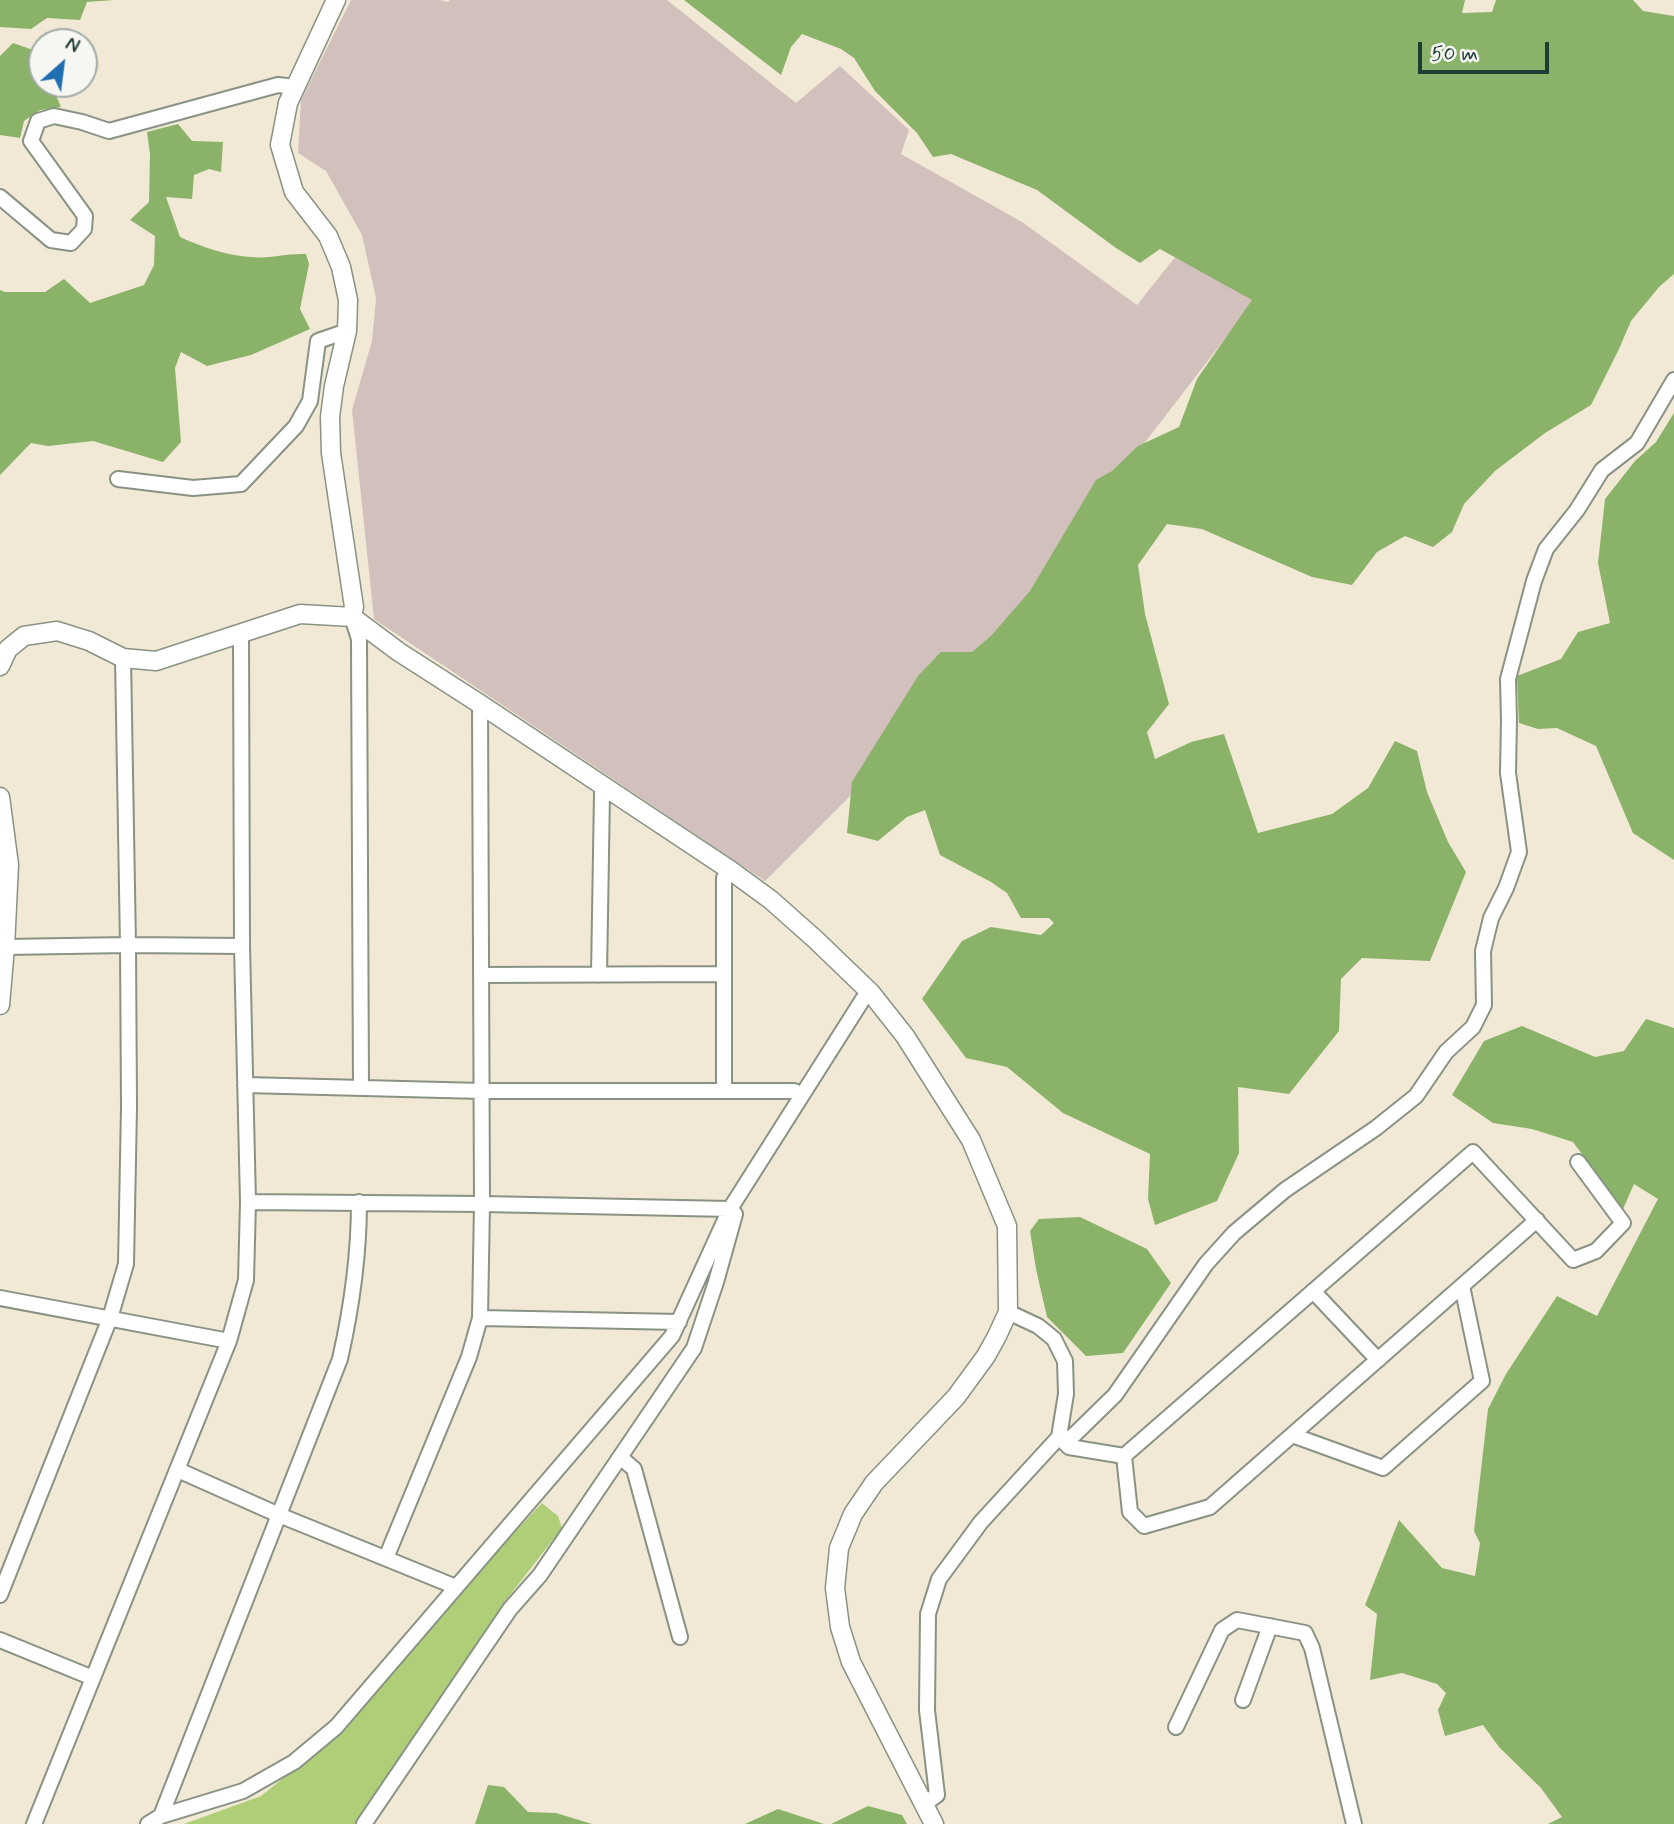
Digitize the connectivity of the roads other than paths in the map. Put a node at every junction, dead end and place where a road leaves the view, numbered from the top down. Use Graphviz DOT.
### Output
graph roads {
  1 [pos="336,0"];
  2 [pos="295,87"];
  3 [pos="0,197"];
  4 [pos="347,331"];
  5 [pos="1674,380"];
  6 [pos="118,479"];
  7 [pos="352,617"];
  8 [pos="241,634"];
  9 [pos="4,647"];
  10 [pos="122,658"];
  11 [pos="0,666"];
  12 [pos="480,704"];
  13 [pos="605,787"];
  14 [pos="0,797"];
  15 [pos="730,870"];
  16 [pos="128,945"];
  17 [pos="242,946"];
  18 [pos="5,947"];
  19 [pos="724,974"];
  20 [pos="481,975"];
  21 [pos="599,975"];
  22 [pos="871,993"];
  23 [pos="0,1005"];
  24 [pos="245,1085"];
  25 [pos="361,1088"];
  26 [pos="482,1091"];
  27 [pos="724,1091"];
  28 [pos="802,1095"];
  29 [pos="1578,1163"];
  30 [pos="248,1202"];
  31 [pos="359,1202"];
  32 [pos="482,1204"];
  33 [pos="730,1209"];
  34 [pos="1536,1220"];
  35 [pos="1462,1286"];
  36 [pos="1313,1292"];
  37 [pos="0,1298"];
  38 [pos="1007,1312"];
  39 [pos="110,1318"];
  40 [pos="480,1318"];
  41 [pos="679,1322"];
  42 [pos="229,1340"];
  43 [pos="1378,1360"];
  44 [pos="1292,1435"];
  45 [pos="1059,1437"];
  46 [pos="1124,1456"];
  47 [pos="620,1457"];
  48 [pos="178,1470"];
  49 [pos="279,1514"];
  50 [pos="386,1558"];
  51 [pos="456,1587"];
  52 [pos="0,1595"];
  53 [pos="1270,1626"];
  54 [pos="680,1637"];
  55 [pos="0,1640"];
  56 [pos="93,1678"];
  57 [pos="1243,1700"];
  58 [pos="1176,1727"];
  59 [pos="924,1804"];
  60 [pos="154,1820"];
  61 [pos="34,1824"];
  62 [pos="364,1824"];
  63 [pos="934,1824"];
  64 [pos="1354,1824"];
  1 -- 2 [label="street"];
  2 -- 3 [label="street"];
  2 -- 4 [label="street"];
  4 -- 6 [label="street"];
  4 -- 7 [label="street"];
  5 -- 45 [label="street"];
  7 -- 8 [label="street"];
  7 -- 12 [label="street"];
  7 -- 25 [label="street"];
  8 -- 10 [label="street"];
  8 -- 17 [label="street"];
  9 -- 10 [label="street"];
  9 -- 11 [label="street"];
  10 -- 16 [label="street"];
  12 -- 13 [label="street"];
  12 -- 20 [label="street"];
  13 -- 15 [label="street"];
  13 -- 21 [label="street"];
  14 -- 18 [label="street"];
  15 -- 19 [label="street"];
  15 -- 22 [label="street"];
  16 -- 17 [label="street"];
  16 -- 18 [label="street"];
  16 -- 39 [label="street"];
  17 -- 24 [label="street"];
  18 -- 23 [label="street"];
  19 -- 21 [label="street"];
  19 -- 27 [label="street"];
  20 -- 21 [label="street"];
  20 -- 26 [label="street"];
  22 -- 28 [label="street"];
  22 -- 38 [label="street"];
  24 -- 25 [label="street"];
  24 -- 30 [label="street"];
  25 -- 26 [label="street"];
  26 -- 27 [label="street"];
  26 -- 32 [label="street"];
  27 -- 28 [label="street"];
  28 -- 33 [label="street"];
  29 -- 34 [label="street"];
  30 -- 31 [label="street"];
  30 -- 42 [label="street"];
  31 -- 32 [label="street"];
  31 -- 49 [label="street"];
  32 -- 33 [label="street"];
  32 -- 40 [label="street"];
  33 -- 41 [label="street"];
  33 -- 47 [label="street"];
  34 -- 35 [label="street"];
  34 -- 36 [label="street"];
  35 -- 43 [label="street"];
  35 -- 44 [label="street"];
  36 -- 43 [label="street"];
  36 -- 46 [label="street"];
  37 -- 39 [label="street"];
  38 -- 45 [label="street"];
  38 -- 59 [label="street"];
  39 -- 42 [label="street"];
  39 -- 52 [label="street"];
  40 -- 41 [label="street"];
  40 -- 50 [label="street"];
  41 -- 51 [label="street"];
  42 -- 48 [label="street"];
  43 -- 44 [label="street"];
  44 -- 46 [label="street"];
  45 -- 46 [label="street"];
  45 -- 59 [label="street"];
  47 -- 54 [label="street"];
  47 -- 62 [label="street"];
  48 -- 49 [label="street"];
  48 -- 56 [label="street"];
  49 -- 50 [label="street"];
  49 -- 60 [label="street"];
  50 -- 51 [label="street"];
  51 -- 60 [label="street"];
  53 -- 57 [label="street"];
  53 -- 58 [label="street"];
  53 -- 64 [label="street"];
  55 -- 56 [label="street"];
  56 -- 61 [label="street"];
  59 -- 63 [label="street"];
}
